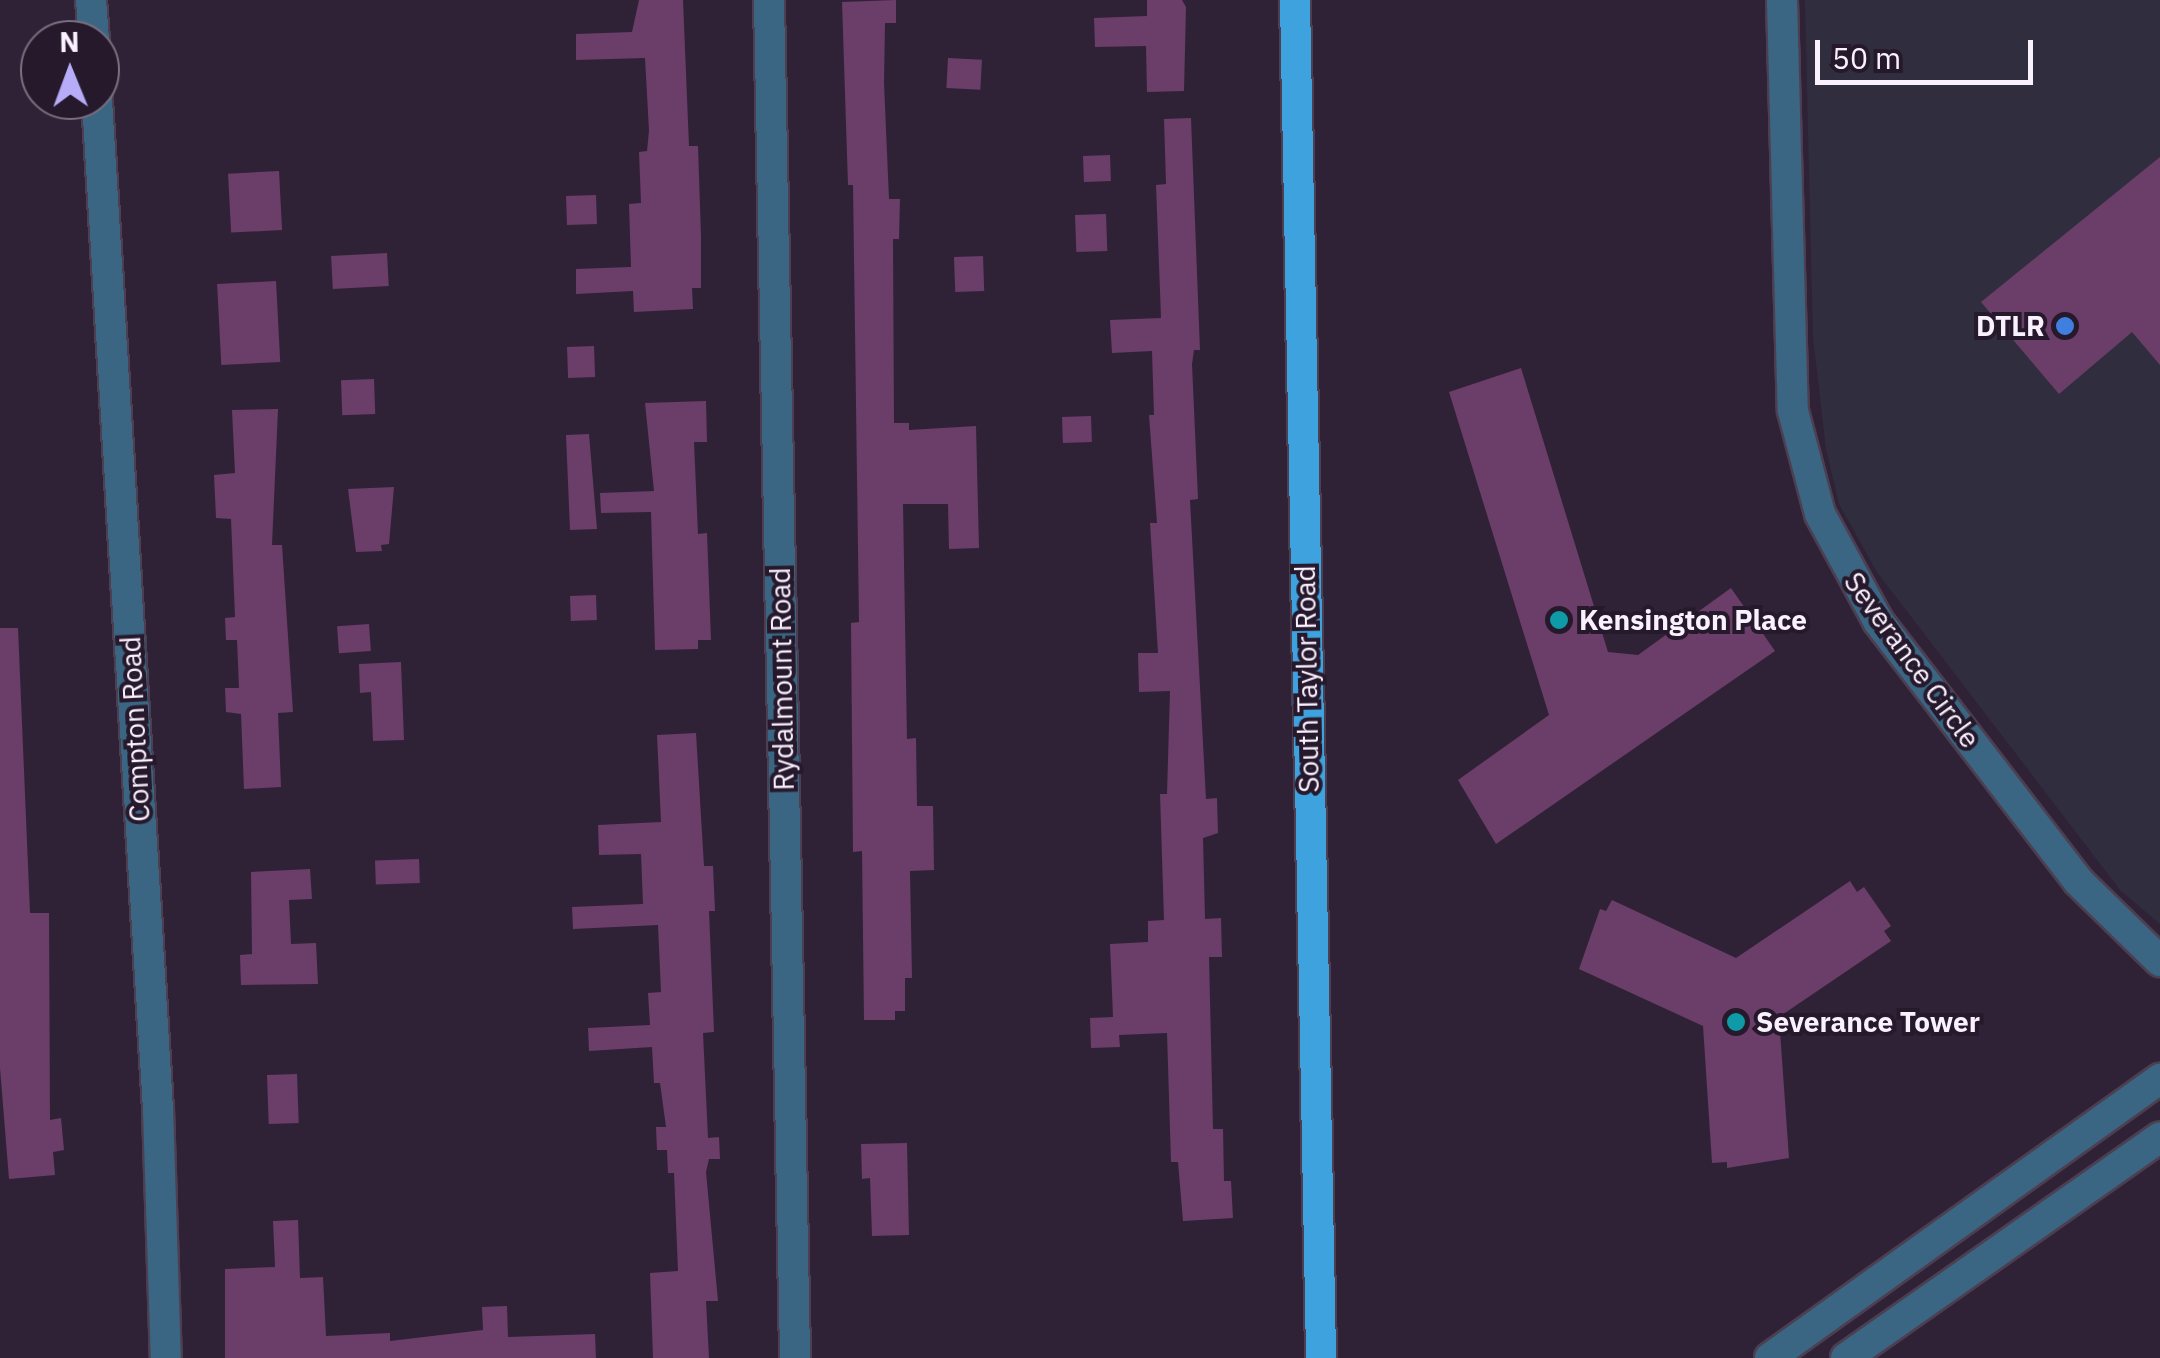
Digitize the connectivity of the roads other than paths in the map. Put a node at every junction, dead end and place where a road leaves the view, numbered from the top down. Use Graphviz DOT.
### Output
graph roads {
  1 [pos="769,0"];
  2 [pos="1295,0"];
  3 [pos="1782,0"];
  4 [pos="99,120"];
  5 [pos="2160,961"];
  6 [pos="2160,1079"];
  7 [pos="2160,1137"];
  8 [pos="166,1358"];
  9 [pos="794,1358"];
  10 [pos="1321,1358"];
  11 [pos="1770,1358"];
  12 [pos="1846,1358"];
  1 -- 9 [label="street, Rydalmount Road"];
  2 -- 10 [label="main road, South Taylor Road"];
  3 -- 5 [label="street, Severance Circle"];
  4 -- 8 [label="street, Compton Road"];
  6 -- 11 [label="street"];
  7 -- 12 [label="street"];
}
